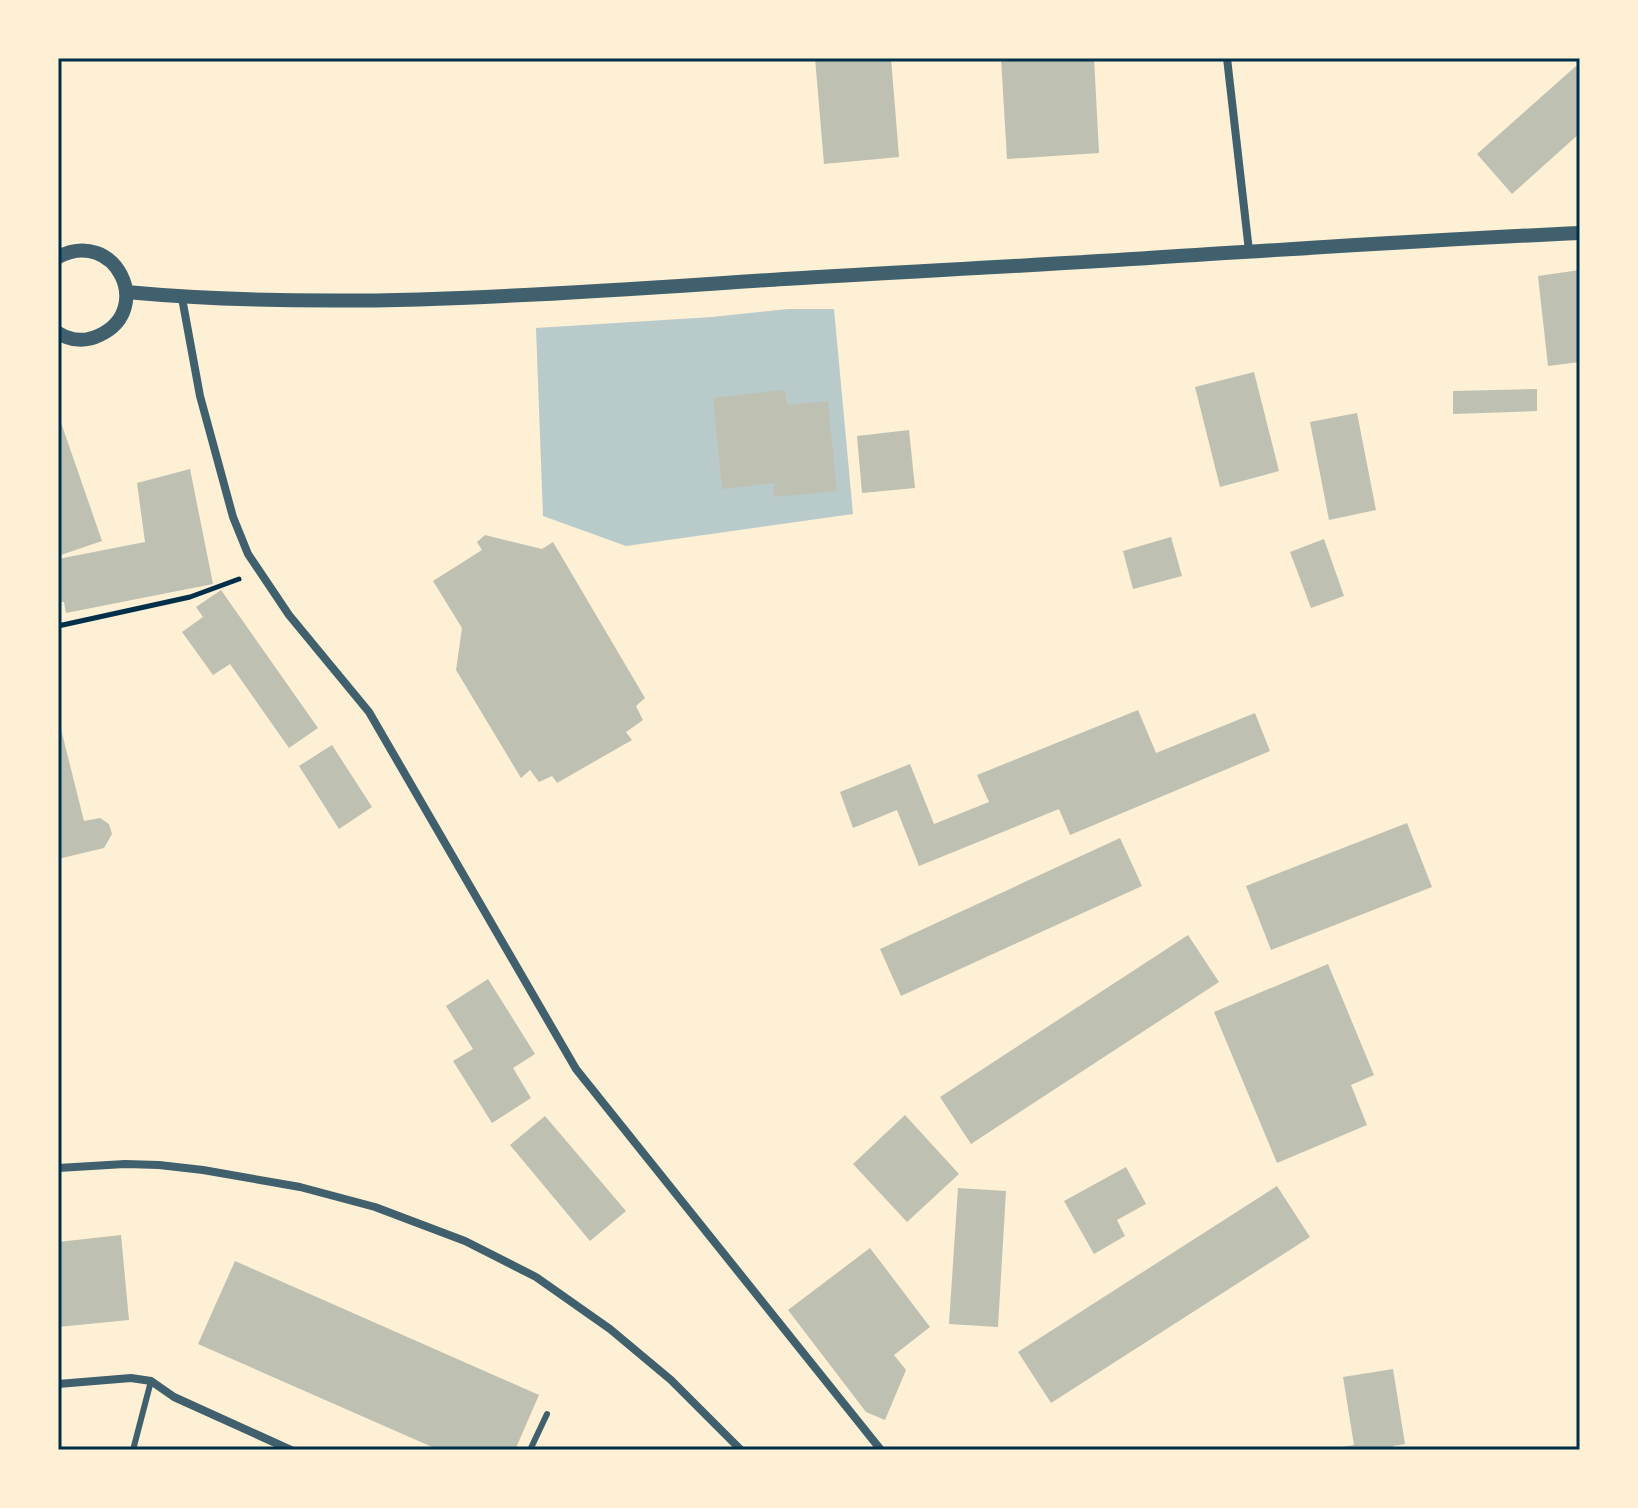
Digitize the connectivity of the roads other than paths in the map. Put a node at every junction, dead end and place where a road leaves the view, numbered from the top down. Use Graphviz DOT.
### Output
graph roads {
  1 [pos="1227,58"];
  2 [pos="1580,233"];
  3 [pos="1249,251"];
  4 [pos="58,257"];
  5 [pos="126,292"];
  6 [pos="182,298"];
  7 [pos="58,333"];
  8 [pos="58,1168"];
  9 [pos="151,1381"];
  10 [pos="58,1384"];
  11 [pos="547,1414"];
  12 [pos="133,1450"];
  13 [pos="291,1450"];
  14 [pos="530,1450"];
  15 [pos="741,1450"];
  16 [pos="881,1450"];
  1 -- 3 [label="street"];
  2 -- 3 [label="street"];
  3 -- 6 [label="street"];
  4 -- 5 [label="street"];
  5 -- 6 [label="street"];
  5 -- 7 [label="street"];
  6 -- 16 [label="street"];
  8 -- 15 [label="street"];
  9 -- 10 [label="street"];
  9 -- 12 [label="lane"];
  9 -- 13 [label="street"];
  11 -- 14 [label="lane"];
}
